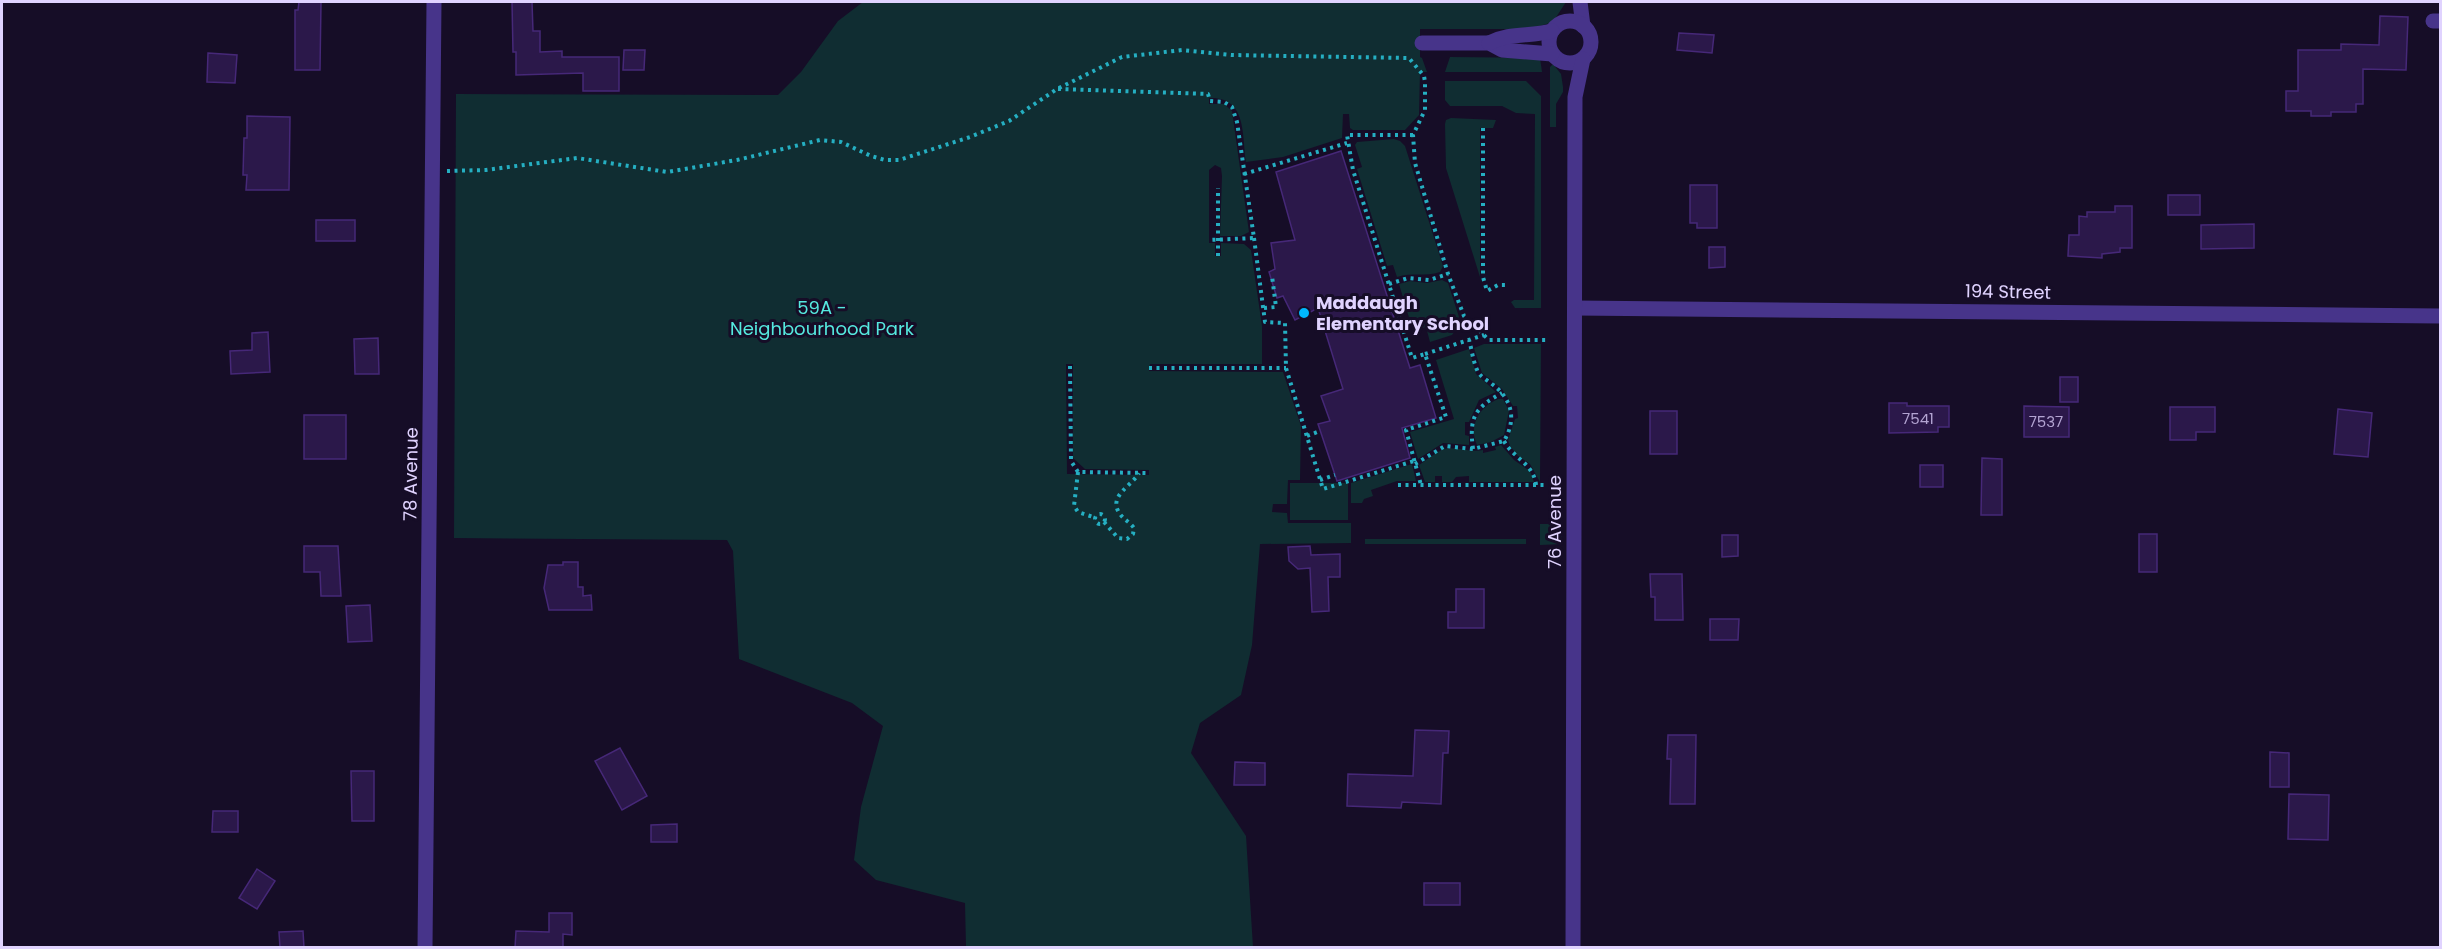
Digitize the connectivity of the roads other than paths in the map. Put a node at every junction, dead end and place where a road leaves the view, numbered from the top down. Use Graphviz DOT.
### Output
graph roads {
  1 [pos="434,2"];
  2 [pos="1578,2"];
  3 [pos="1568,22"];
  4 [pos="1583,26"];
  5 [pos="1552,31"];
  6 [pos="1422,43"];
  7 [pos="1489,43"];
  8 [pos="1552,54"];
  9 [pos="1583,59"];
  10 [pos="1567,63"];
  11 [pos="1575,98"];
  12 [pos="1575,308"];
  13 [pos="2440,316"];
  14 [pos="425,948"];
  15 [pos="1573,948"];
  1 -- 14 [label="street, 78 Avenue"];
  2 -- 3 [label="street"];
  2 -- 4 [label="street"];
  3 -- 4 [label="street"];
  3 -- 5 [label="street"];
  4 -- 9 [label="street"];
  5 -- 7 [label="street"];
  5 -- 8 [label="street"];
  6 -- 7 [label="street"];
  7 -- 8 [label="street"];
  8 -- 10 [label="street"];
  9 -- 10 [label="street"];
  9 -- 11 [label="street, 76 Avenue"];
  10 -- 11 [label="street, 76 Avenue"];
  11 -- 12 [label="street, 76 Avenue"];
  12 -- 13 [label="street, 194 Street"];
  12 -- 15 [label="street, 76 Avenue"];
}
